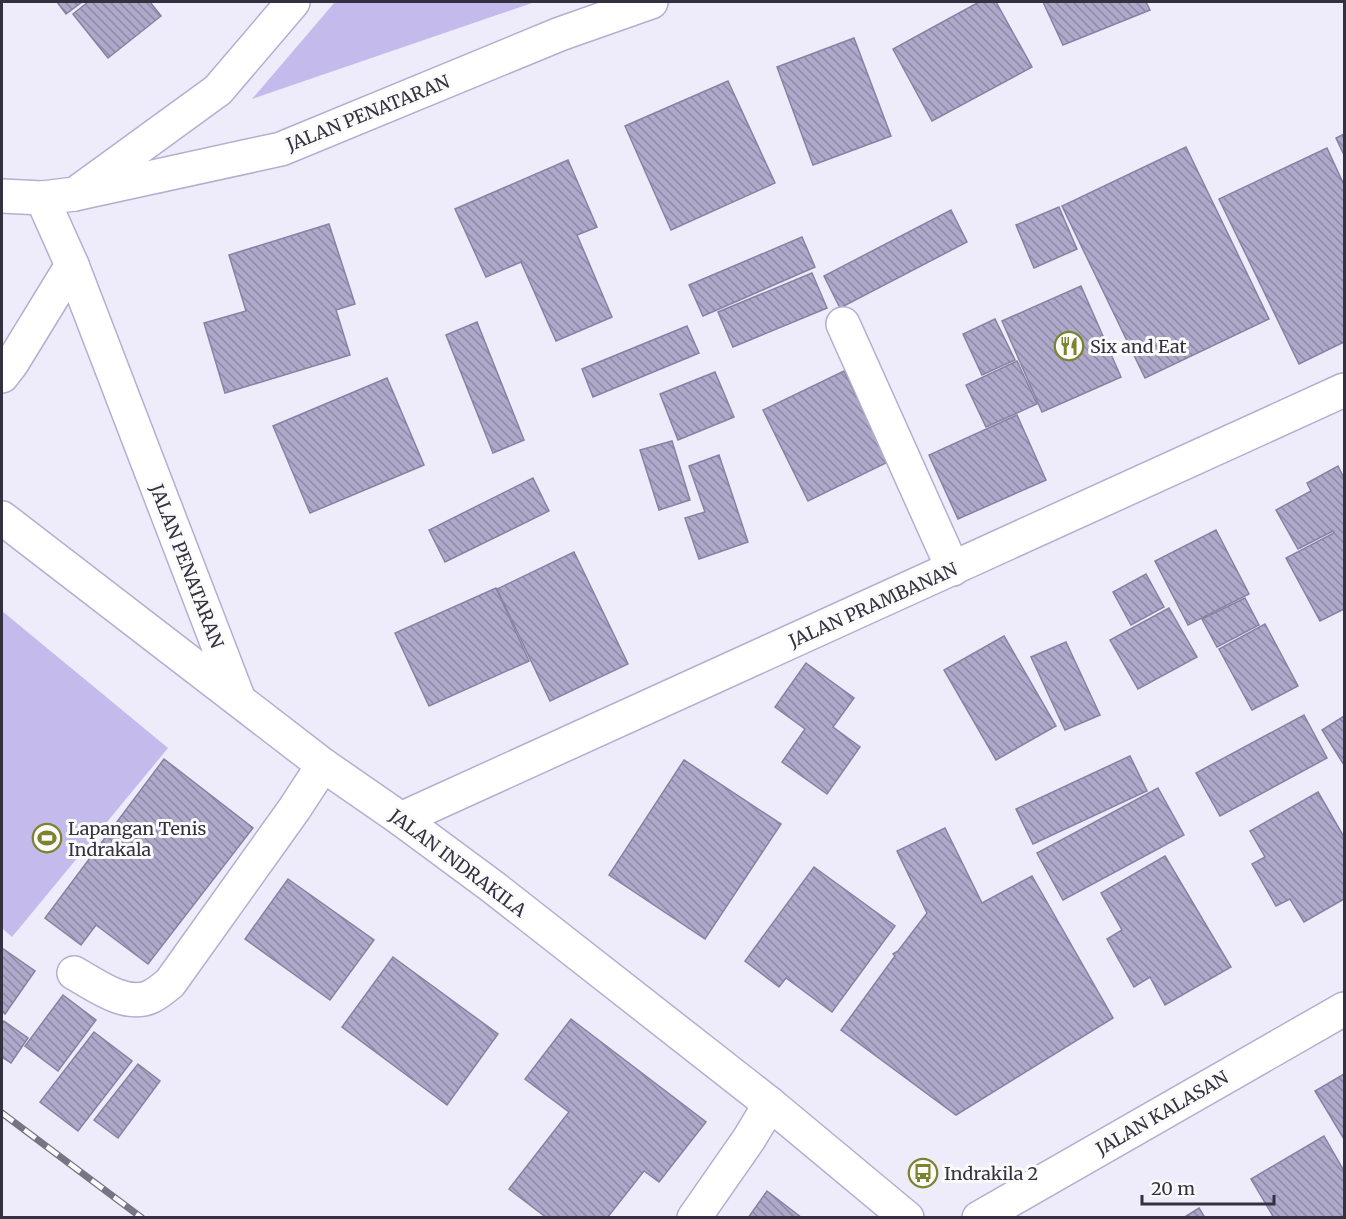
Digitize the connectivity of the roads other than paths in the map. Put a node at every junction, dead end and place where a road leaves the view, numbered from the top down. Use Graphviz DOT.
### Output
graph roads {
  1 [pos="293,2"];
  2 [pos="651,2"];
  3 [pos="75,194"];
  4 [pos="2,196"];
  5 [pos="42,198"];
  6 [pos="72,265"];
  7 [pos="843,324"];
  8 [pos="2,376"];
  9 [pos="1344,390"];
  10 [pos="2,518"];
  11 [pos="953,569"];
  12 [pos="239,700"];
  13 [pos="323,765"];
  14 [pos="401,819"];
  15 [pos="74,973"];
  16 [pos="1344,1009"];
  17 [pos="770,1104"];
  18 [pos="694,1218"];
  19 [pos="907,1218"];
  20 [pos="979,1218"];
  1 -- 3 [label="street"];
  2 -- 3 [label="street, JALAN PENATARAN"];
  3 -- 5 [label="street, JALAN PENATARAN"];
  4 -- 5 [label="street, JALAN PENATARAN"];
  5 -- 6 [label="street, JALAN PENATARAN"];
  6 -- 8 [label="street"];
  6 -- 12 [label="street, JALAN PENATARAN"];
  7 -- 11 [label="street"];
  9 -- 11 [label="street, JALAN PRAMBANAN"];
  10 -- 12 [label="street, JALAN INDRAKILA"];
  11 -- 14 [label="street, JALAN PRAMBANAN"];
  12 -- 13 [label="street, JALAN INDRAKILA"];
  13 -- 14 [label="street, JALAN INDRAKILA"];
  13 -- 15 [label="street"];
  14 -- 17 [label="street, JALAN INDRAKILA"];
  16 -- 20 [label="street, JALAN KALASAN"];
  17 -- 18 [label="street"];
  17 -- 19 [label="street, JALAN INDRAKILA"];
}
